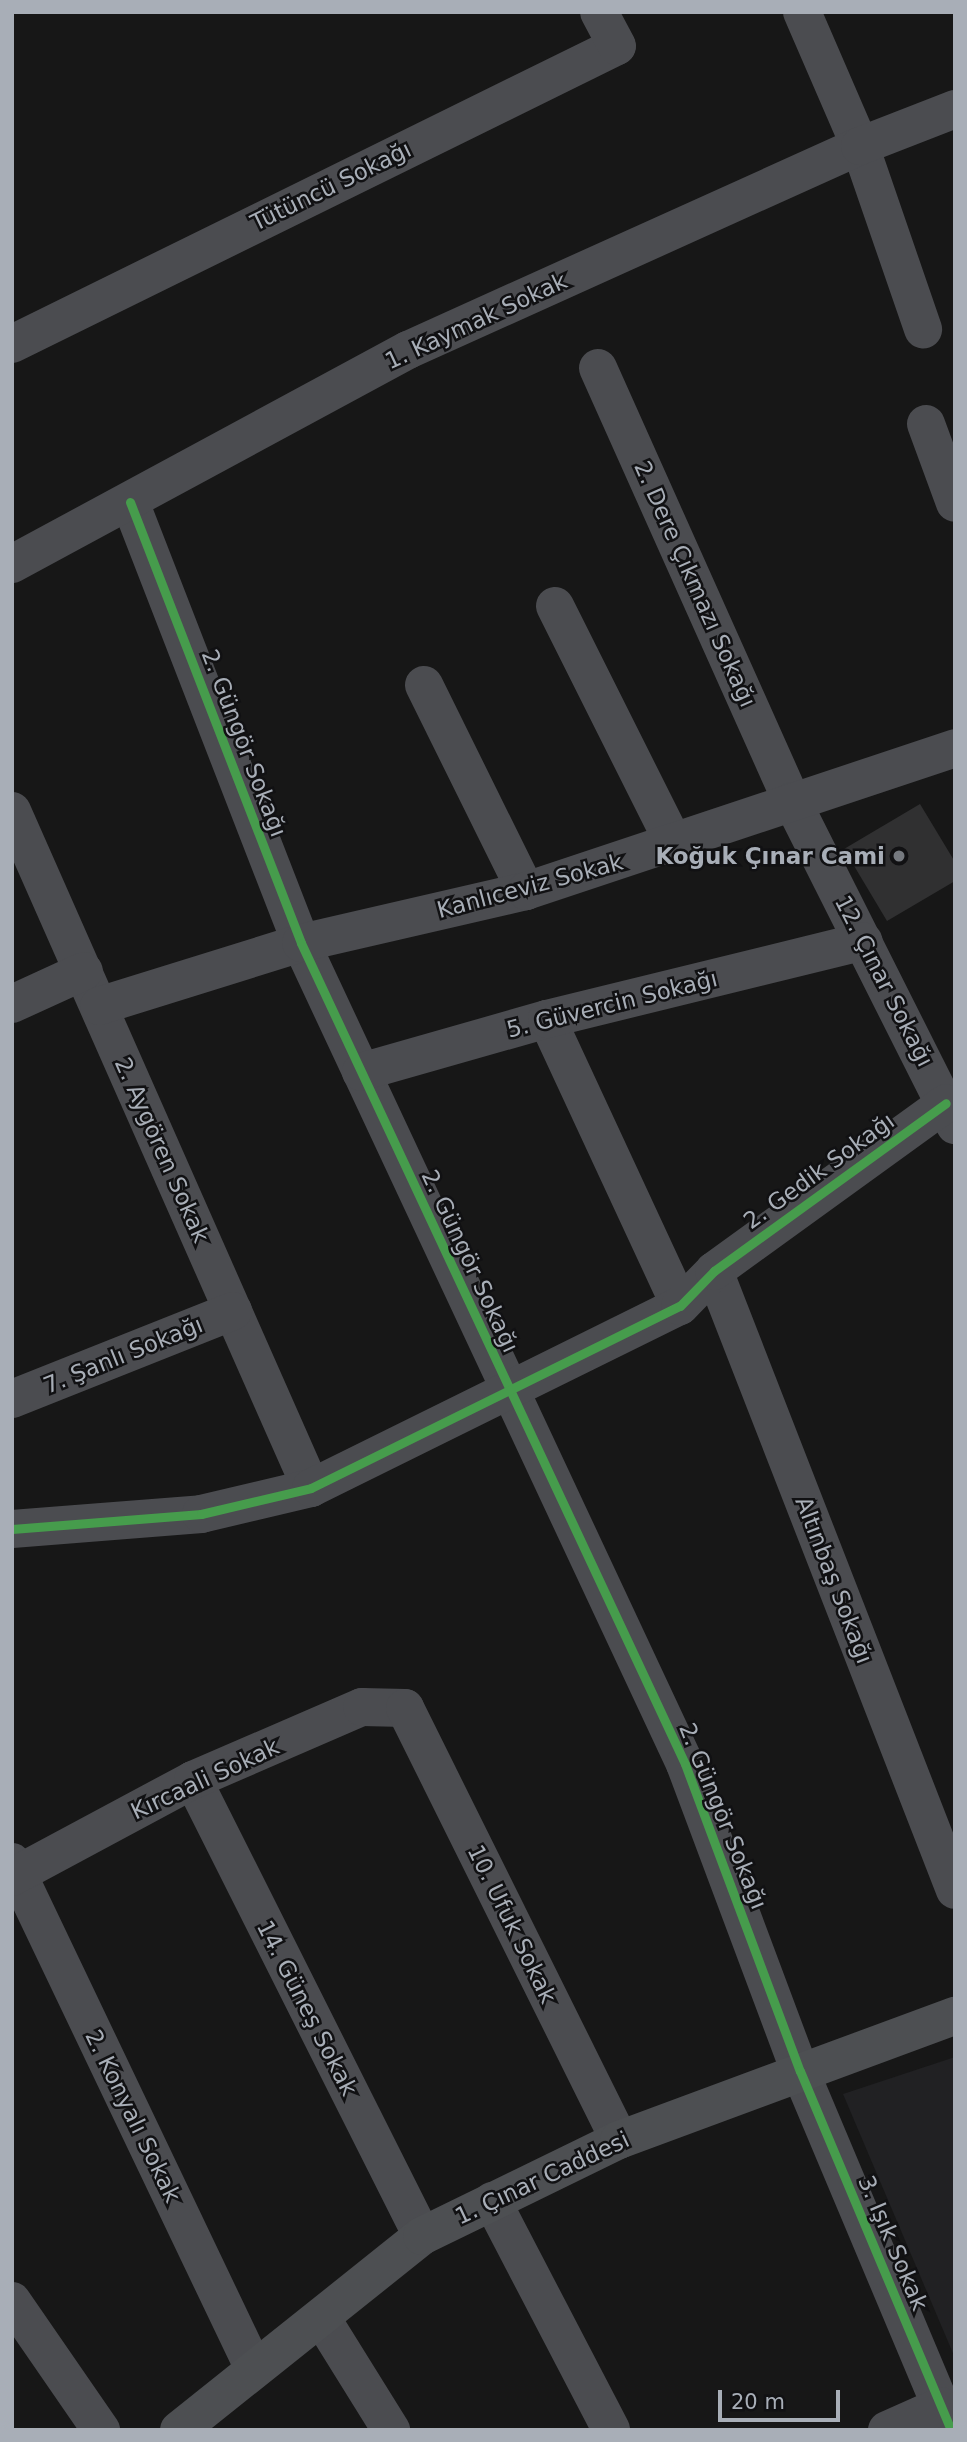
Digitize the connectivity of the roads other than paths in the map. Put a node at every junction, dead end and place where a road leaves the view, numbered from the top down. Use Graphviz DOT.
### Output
graph roads {
  1 [pos="600,12"];
  2 [pos="809,15"];
  3 [pos="955,109"];
  4 [pos="860,146"];
  5 [pos="923,329"];
  6 [pos="12,344"];
  7 [pos="598,368"];
  8 [pos="926,424"];
  9 [pos="130,502"];
  10 [pos="955,503"];
  11 [pos="12,564"];
  12 [pos="555,606"];
  13 [pos="424,685"];
  14 [pos="955,748"];
  15 [pos="792,801"];
  16 [pos="12,811"];
  17 [pos="674,844"];
  18 [pos="526,891"];
  19 [pos="864,941"];
  20 [pos="301,943"];
  21 [pos="84,971"];
  22 [pos="12,1004"];
  23 [pos="99,1006"];
  24 [pos="547,1019"];
  25 [pos="361,1072"];
  26 [pos="951,1114"];
  27 [pos="714,1271"];
  28 [pos="680,1306"];
  29 [pos="233,1311"];
  30 [pos="510,1394"];
  31 [pos="12,1399"];
  32 [pos="311,1488"];
  33 [pos="12,1529"];
  34 [pos="405,1708"];
  35 [pos="193,1780"];
  36 [pos="14,1871"];
  37 [pos="955,1890"];
  38 [pos="955,2016"];
  39 [pos="800,2071"];
  40 [pos="619,2140"];
  41 [pos="492,2201"];
  42 [pos="422,2236"];
  43 [pos="12,2301"];
  44 [pos="322,2319"];
  45 [pos="254,2369"];
  46 [pos="946,2418"];
  47 [pos="189,2427"];
  48 [pos="101,2430"];
  49 [pos="391,2430"];
  50 [pos="611,2430"];
  51 [pos="887,2430"];
  1 -- 6 [label="street, Tütüncü Sokağı"];
  2 -- 4 [label="street"];
  3 -- 4 [label="street, 1. Kaymak Sokak"];
  4 -- 5 [label="street"];
  4 -- 9 [label="street, 1. Kaymak Sokak"];
  7 -- 15 [label="street, 2. Dere Çıkmazı Sokağı"];
  8 -- 10 [label="street"];
  9 -- 11 [label="street, 1. Kaymak Sokak"];
  9 -- 20 [label="street, 2. Güngör Sokağı"];
  12 -- 17 [label="street"];
  13 -- 18 [label="street"];
  14 -- 15 [label="street, Kanlıceviz Sokak"];
  15 -- 17 [label="street, Kanlıceviz Sokak"];
  15 -- 19 [label="street, 12. Çınar Sokağı"];
  16 -- 21 [label="street, 2. Aygören Sokak"];
  17 -- 18 [label="street, Kanlıceviz Sokak"];
  18 -- 20 [label="street, Kanlıceviz Sokak"];
  19 -- 24 [label="street, 5. Güvercin Sokağı"];
  19 -- 26 [label="street, 12. Çınar Sokağı"];
  20 -- 23 [label="street, Kanlıceviz Sokak"];
  20 -- 25 [label="street, 2. Güngör Sokağı"];
  21 -- 22 [label="street"];
  21 -- 23 [label="street, 2. Aygören Sokak"];
  23 -- 29 [label="street, 2. Aygören Sokak"];
  24 -- 25 [label="street, 5. Güvercin Sokağı"];
  24 -- 28 [label="street"];
  25 -- 30 [label="street, 2. Güngör Sokağı"];
  26 -- 27 [label="street, 2. Gedik Sokağı"];
  27 -- 28 [label="street, 2. Gedik Sokağı"];
  27 -- 37 [label="street, Altınbaş Sokağı"];
  28 -- 30 [label="street, 2. Gedik Sokağı"];
  29 -- 31 [label="street, 7. Şanlı Sokağı"];
  29 -- 32 [label="street, 2. Aygören Sokak"];
  30 -- 32 [label="street, 2. Gedik Sokağı"];
  30 -- 39 [label="street, 2. Güngör Sokağı"];
  32 -- 33 [label="street, 2. Gedik Sokağı"];
  34 -- 35 [label="street, Kırcaali Sokak"];
  34 -- 40 [label="street, 10. Ufuk Sokak"];
  35 -- 36 [label="street, Kırcaali Sokak"];
  35 -- 42 [label="street, 14. Güneş Sokak"];
  36 -- 45 [label="street, 2. Konyalı Sokak"];
  38 -- 39 [label="main road, 1. Çınar Caddesi"];
  39 -- 40 [label="main road, 1. Çınar Caddesi"];
  39 -- 46 [label="street, 3. Işık Sokak"];
  40 -- 41 [label="main road, 1. Çınar Caddesi"];
  41 -- 42 [label="main road, 1. Çınar Caddesi"];
  41 -- 50 [label="street"];
  42 -- 44 [label="main road, 1. Çınar Caddesi"];
  43 -- 48 [label="street"];
  44 -- 45 [label="main road, 1. Çınar Caddesi"];
  44 -- 49 [label="street"];
  45 -- 47 [label="main road, 1. Çınar Caddesi"];
  46 -- 51 [label="street"];
}
